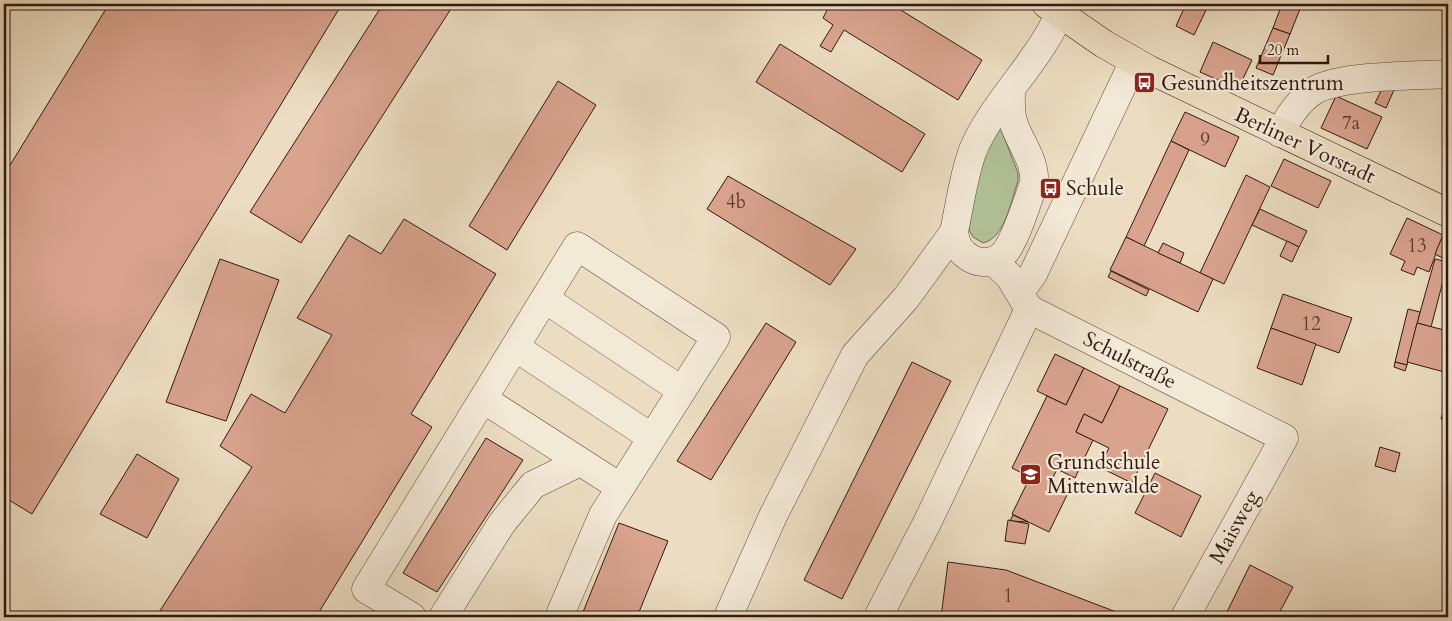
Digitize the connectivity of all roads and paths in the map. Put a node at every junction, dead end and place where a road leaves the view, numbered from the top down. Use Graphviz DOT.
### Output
graph roads {
  1 [pos="1056,7"];
  2 [pos="1134,61"];
  3 [pos="1448,74"];
  4 [pos="1011,90"];
  5 [pos="1280,134"];
  6 [pos="1448,213"];
  7 [pos="954,232"];
  8 [pos="993,262"];
  9 [pos="545,298"];
  10 [pos="1025,300"];
  11 [pos="515,347"];
  12 [pos="682,390"];
  13 [pos="482,399"];
  14 [pos="651,437"];
  15 [pos="1284,438"];
  16 [pos="580,462"];
  17 [pos="620,487"];
  18 [pos="412,617"];
  19 [pos="443,617"];
  20 [pos="559,617"];
  21 [pos="728,617"];
  22 [pos="878,617"];
  23 [pos="1185,617"];
  1 -- 2 [label="main road, Berliner Vorstadt"];
  1 -- 4 [label="street"];
  2 -- 5 [label="main road, Berliner Vorstadt"];
  2 -- 10 [label="street"];
  3 -- 5 [label="street"];
  4 -- 7 [label="street"];
  4 -- 8 [label="street"];
  5 -- 6 [label="main road, Berliner Vorstadt"];
  7 -- 8 [label="street"];
  7 -- 21 [label="street"];
  8 -- 10 [label="street, Schulstraße"];
  9 -- 11 [label="street"];
  9 -- 12 [label="street"];
  9 -- 12 [label="street"];
  10 -- 15 [label="street, Schulstraße"];
  10 -- 22 [label="street"];
  11 -- 13 [label="street"];
  11 -- 14 [label="street"];
  12 -- 14 [label="street"];
  13 -- 16 [label="street"];
  13 -- 18 [label="street"];
  14 -- 17 [label="street"];
  15 -- 23 [label="street, Maisweg"];
  16 -- 17 [label="street"];
  16 -- 19 [label="street"];
  17 -- 20 [label="street"];
}
